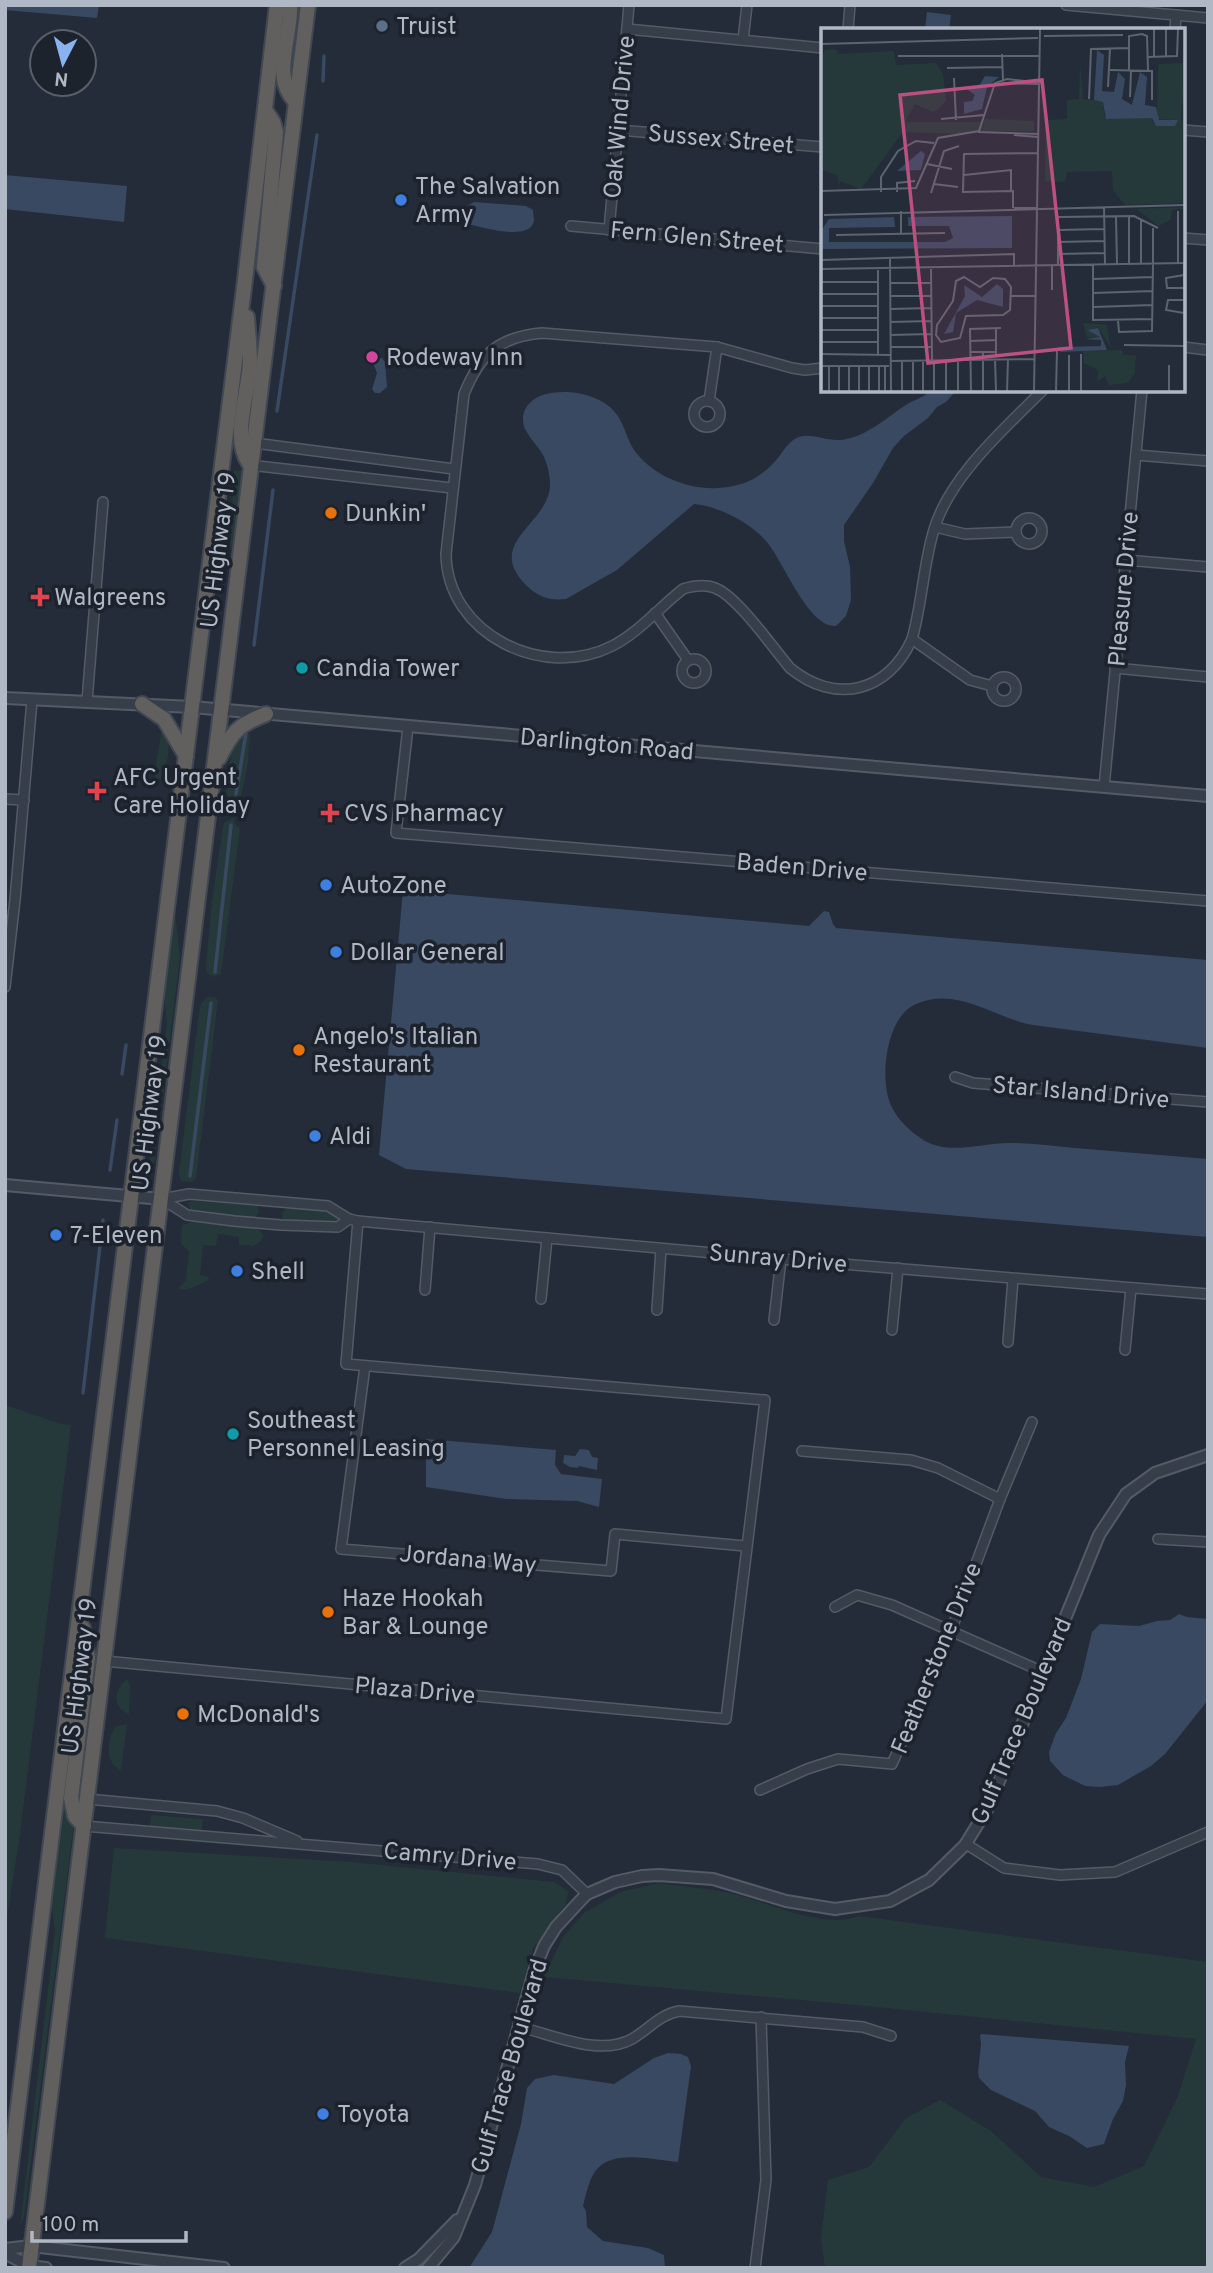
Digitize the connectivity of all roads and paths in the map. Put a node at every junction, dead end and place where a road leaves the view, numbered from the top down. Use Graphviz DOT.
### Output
graph roads {
  1 [pos="277,5"];
  2 [pos="290,5"];
  3 [pos="308,5"];
  4 [pos="629,5"];
  5 [pos="747,5"];
  6 [pos="850,5"];
  7 [pos="1066,5"];
  8 [pos="1159,9"];
  9 [pos="1177,15"];
  10 [pos="1208,18"];
  11 [pos="848,28"];
  12 [pos="1175,28"];
  13 [pos="627,29"];
  14 [pos="743,40"];
  15 [pos="821,48"];
  16 [pos="296,102"];
  17 [pos="265,110"];
  18 [pos="618,130"];
  19 [pos="1185,130"];
  20 [pos="1208,132"];
  21 [pos="821,148"];
  22 [pos="571,226"];
  23 [pos="609,230"];
  24 [pos="1185,238"];
  25 [pos="1208,240"];
  26 [pos="821,248"];
  27 [pos="274,286"];
  28 [pos="244,288"];
  29 [pos="717,347"];
  30 [pos="1185,347"];
  31 [pos="1208,350"];
  32 [pos="821,368"];
  33 [pos="1041,392"];
  34 [pos="1142,392"];
  35 [pos="709,401"];
  36 [pos="254,443"];
  37 [pos="1136,455"];
  38 [pos="1208,461"];
  39 [pos="250,466"];
  40 [pos="428,466"];
  41 [pos="454,469"];
  42 [pos="426,485"];
  43 [pos="452,488"];
  44 [pos="103,502"];
  45 [pos="935,527"];
  46 [pos="1016,532"];
  47 [pos="1126,560"];
  48 [pos="1208,567"];
  49 [pos="655,613"];
  50 [pos="912,639"];
  51 [pos="688,660"];
  52 [pos="1115,668"];
  53 [pos="1208,677"];
  54 [pos="992,686"];
  55 [pos="5,698"];
  56 [pos="32,700"];
  57 [pos="87,701"];
  58 [pos="142,704"];
  59 [pos="192,707"];
  60 [pos="221,710"];
  61 [pos="266,714"];
  62 [pos="408,727"];
  63 [pos="186,756"];
  64 [pos="215,765"];
  65 [pos="1104,787"];
  66 [pos="1208,796"];
  67 [pos="5,799"];
  68 [pos="24,800"];
  69 [pos="10,900"];
  70 [pos="1208,901"];
  71 [pos="5,987"];
  72 [pos="956,1077"];
  73 [pos="1208,1102"];
  74 [pos="5,1185"];
  75 [pos="132,1195"];
  76 [pos="162,1199"];
  77 [pos="354,1220"];
  78 [pos="430,1227"];
  79 [pos="547,1238"];
  80 [pos="661,1248"];
  81 [pos="781,1259"];
  82 [pos="898,1268"];
  83 [pos="1013,1279"];
  84 [pos="1131,1288"];
  85 [pos="425,1290"];
  86 [pos="1208,1294"];
  87 [pos="541,1299"];
  88 [pos="657,1310"];
  89 [pos="774,1320"];
  90 [pos="891,1330"];
  91 [pos="1008,1342"];
  92 [pos="1125,1350"];
  93 [pos="365,1366"];
  94 [pos="1032,1422"];
  95 [pos="802,1451"];
  96 [pos="1208,1455"];
  97 [pos="1000,1499"];
  98 [pos="1158,1539"];
  99 [pos="1208,1542"];
  100 [pos="745,1546"];
  101 [pos="835,1607"];
  102 [pos="81,1609"];
  103 [pos="951,1631"];
  104 [pos="104,1661"];
  105 [pos="1043,1672"];
  106 [pos="760,1790"];
  107 [pos="87,1799"];
  108 [pos="84,1826"];
  109 [pos="1208,1832"];
  110 [pos="302,1843"];
  111 [pos="966,1844"];
  112 [pos="587,1894"];
  113 [pos="761,2017"];
  114 [pos="520,2027"];
  115 [pos="891,2036"];
  116 [pos="5,2211"];
  117 [pos="464,2212"];
  118 [pos="32,2246"];
  119 [pos="5,2251"];
  120 [pos="198,2266"];
  121 [pos="29,2267"];
  122 [pos="46,2268"];
  123 [pos="224,2268"];
  124 [pos="405,2268"];
  125 [pos="428,2268"];
  126 [pos="755,2268"];
  1 -- 17 [label="highway, US Highway 19"];
  2 -- 16 [label="highway"];
  3 -- 16 [label="highway, US Highway 19"];
  4 -- 13 [label="street, Oak Wind Drive"];
  5 -- 14 [label="street"];
  6 -- 11 [label="street"];
  7 -- 8 [label="street"];
  8 -- 9 [label="street"];
  9 -- 10 [label="street"];
  9 -- 12 [label="street"];
  13 -- 14 [label="street"];
  13 -- 18 [label="street, Oak Wind Drive"];
  14 -- 15 [label="street"];
  16 -- 27 [label="highway, US Highway 19"];
  17 -- 27 [label="highway"];
  17 -- 28 [label="highway, US Highway 19"];
  18 -- 21 [label="street, Sussex Street"];
  18 -- 23 [label="street, Oak Wind Drive"];
  19 -- 20 [label="street"];
  22 -- 23 [label="street, Fern Glen Street"];
  23 -- 26 [label="street, Fern Glen Street"];
  24 -- 25 [label="street"];
  27 -- 36 [label="highway, US Highway 19"];
  28 -- 39 [label="highway"];
  28 -- 59 [label="highway, US Highway 19"];
  29 -- 32 [label="street"];
  29 -- 35 [label="street"];
  29 -- 41 [label="street"];
  30 -- 31 [label="street"];
  33 -- 45 [label="street"];
  34 -- 37 [label="street, Pleasure Drive"];
  36 -- 39 [label="highway, US Highway 19"];
  36 -- 40 [label="street"];
  37 -- 38 [label="street"];
  37 -- 47 [label="street, Pleasure Drive"];
  39 -- 42 [label="street"];
  39 -- 60 [label="highway, US Highway 19"];
  40 -- 41 [label="street"];
  40 -- 42 [label="street"];
  41 -- 43 [label="street"];
  42 -- 43 [label="street"];
  43 -- 49 [label="street"];
  44 -- 57 [label="street"];
  45 -- 46 [label="street"];
  45 -- 50 [label="street"];
  47 -- 48 [label="street"];
  47 -- 52 [label="street, Pleasure Drive"];
  49 -- 50 [label="street"];
  49 -- 51 [label="street"];
  50 -- 54 [label="street"];
  52 -- 53 [label="street"];
  52 -- 65 [label="street, Pleasure Drive"];
  55 -- 56 [label="street, Darlington Road"];
  56 -- 57 [label="street, Darlington Road"];
  56 -- 68 [label="street"];
  57 -- 58 [label="street, Darlington Road"];
  58 -- 59 [label="street, Darlington Road"];
  58 -- 63 [label="highway"];
  59 -- 60 [label="street, Darlington Road"];
  59 -- 63 [label="highway, US Highway 19"];
  60 -- 61 [label="street, Darlington Road"];
  60 -- 64 [label="highway, US Highway 19"];
  61 -- 62 [label="street, Darlington Road"];
  61 -- 64 [label="highway"];
  62 -- 65 [label="street, Darlington Road"];
  62 -- 70 [label="street, Baden Drive"];
  63 -- 75 [label="highway, US Highway 19"];
  64 -- 76 [label="highway, US Highway 19"];
  65 -- 66 [label="street, Darlington Road"];
  67 -- 68 [label="street"];
  68 -- 69 [label="street"];
  69 -- 71 [label="street"];
  72 -- 73 [label="street, Star Island Drive"];
  74 -- 75 [label="street, Sunray Drive"];
  75 -- 76 [label="street, Sunray Drive"];
  75 -- 102 [label="highway, US Highway 19"];
  76 -- 77 [label="street, Sunray Drive"];
  76 -- 77 [label="street, Sunray Drive"];
  76 -- 104 [label="highway, US Highway 19"];
  77 -- 78 [label="street, Sunray Drive"];
  77 -- 93 [label="street"];
  78 -- 79 [label="street, Sunray Drive"];
  78 -- 85 [label="street"];
  79 -- 80 [label="street, Sunray Drive"];
  79 -- 87 [label="street"];
  80 -- 81 [label="street, Sunray Drive"];
  80 -- 88 [label="street"];
  81 -- 82 [label="street, Sunray Drive"];
  81 -- 89 [label="street"];
  82 -- 83 [label="street, Sunray Drive"];
  82 -- 90 [label="street"];
  83 -- 84 [label="street, Sunray Drive"];
  83 -- 91 [label="street"];
  84 -- 86 [label="street, Sunray Drive"];
  84 -- 92 [label="street"];
  93 -- 100 [label="street"];
  93 -- 100 [label="street, Jordana Way"];
  94 -- 97 [label="street, Featherstone Drive"];
  95 -- 97 [label="street"];
  96 -- 105 [label="street, Gulf Trace Boulevard"];
  97 -- 103 [label="street, Featherstone Drive"];
  98 -- 99 [label="street"];
  100 -- 104 [label="street, Plaza Drive"];
  101 -- 103 [label="street"];
  102 -- 108 [label="highway"];
  102 -- 116 [label="highway, US Highway 19"];
  103 -- 105 [label="street"];
  103 -- 106 [label="street, Featherstone Drive"];
  104 -- 107 [label="highway, US Highway 19"];
  105 -- 111 [label="street, Gulf Trace Boulevard"];
  107 -- 108 [label="highway, US Highway 19"];
  107 -- 110 [label="street, Camry Drive"];
  108 -- 110 [label="street, Camry Drive"];
  108 -- 118 [label="highway, US Highway 19"];
  109 -- 111 [label="street"];
  110 -- 112 [label="street, Camry Drive"];
  111 -- 112 [label="street, Gulf Trace Boulevard"];
  112 -- 114 [label="street, Gulf Trace Boulevard"];
  113 -- 114 [label="street"];
  113 -- 115 [label="street"];
  113 -- 126 [label="street"];
  114 -- 117 [label="street, Gulf Trace Boulevard"];
  117 -- 124 [label="street, Gulf Trace Boulevard"];
  117 -- 125 [label="street, Gulf Trace Boulevard"];
  118 -- 119 [label="street"];
  118 -- 120 [label="street"];
  118 -- 121 [label="highway, US Highway 19"];
  119 -- 121 [label="street"];
  120 -- 123 [label="street"];
  121 -- 122 [label="street"];
}
